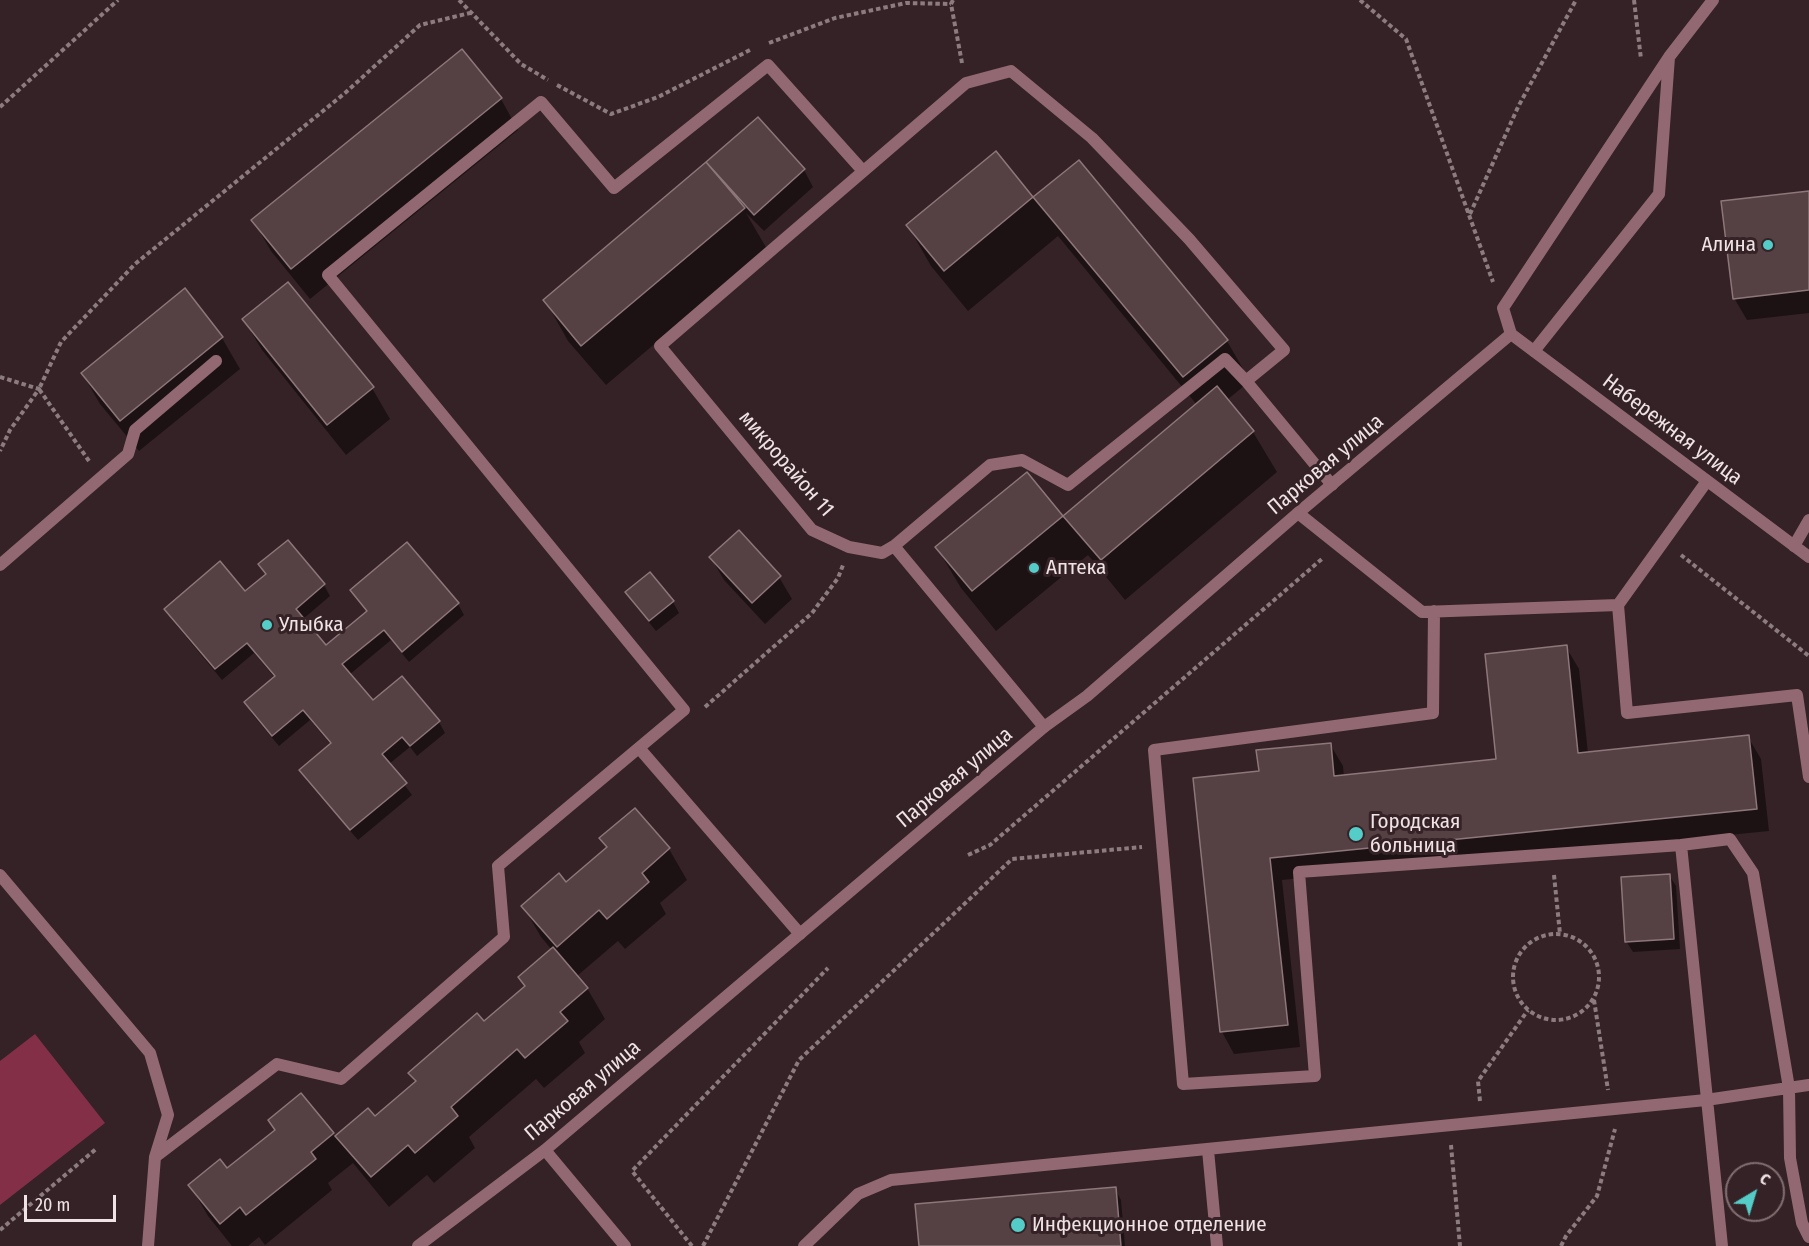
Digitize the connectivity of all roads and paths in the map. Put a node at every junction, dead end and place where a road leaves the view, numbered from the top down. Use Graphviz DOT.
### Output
graph roads {
  1 [pos="118,0"];
  2 [pos="459,0"];
  3 [pos="1360,0"];
  4 [pos="1576,0"];
  5 [pos="1634,0"];
  6 [pos="1713,0"];
  7 [pos="952,2"];
  8 [pos="470,13"];
  9 [pos="763,45"];
  10 [pos="753,49"];
  11 [pos="1669,57"];
  12 [pos="966,83"];
  13 [pos="1645,93"];
  14 [pos="0,107"];
  15 [pos="863,171"];
  16 [pos="1469,215"];
  17 [pos="1503,308"];
  18 [pos="1512,334"];
  19 [pos="1534,351"];
  20 [pos="216,361"];
  21 [pos="0,377"];
  22 [pos="1246,381"];
  23 [pos="39,389"];
  24 [pos="0,451"];
  25 [pos="101,477"];
  26 [pos="1707,481"];
  27 [pos="1332,485"];
  28 [pos="1298,513"];
  29 [pos="1809,520"];
  30 [pos="1663,541"];
  31 [pos="1339,545"];
  32 [pos="894,546"];
  33 [pos="1794,546"];
  34 [pos="849,547"];
  35 [pos="1809,558"];
  36 [pos="0,565"];
  37 [pos="1618,605"];
  38 [pos="1434,611"];
  39 [pos="1809,656"];
  40 [pos="684,711"];
  41 [pos="1044,727"];
  42 [pos="639,748"];
  43 [pos="1809,777"];
  44 [pos="1162,844"];
  45 [pos="1680,845"];
  46 [pos="1552,854"];
  47 [pos="968,855"];
  48 [pos="0,875"];
  49 [pos="801,934"];
  50 [pos="1560,934"];
  51 [pos="828,968"];
  52 [pos="1594,999"];
  53 [pos="1528,1010"];
  54 [pos="1809,1085"];
  55 [pos="1789,1088"];
  56 [pos="1706,1100"];
  57 [pos="1615,1109"];
  58 [pos="1482,1122"];
  59 [pos="1449,1126"];
  60 [pos="96,1149"];
  61 [pos="545,1150"];
  62 [pos="1208,1150"];
  63 [pos="155,1157"];
  64 [pos="0,1230"];
  65 [pos="1809,1237"];
  66 [pos="148,1246"];
  67 [pos="418,1246"];
  68 [pos="625,1246"];
  69 [pos="692,1246"];
  70 [pos="703,1246"];
  71 [pos="804,1246"];
  72 [pos="1217,1246"];
  73 [pos="1460,1246"];
  74 [pos="1561,1246"];
  75 [pos="1722,1246"];
  1 -- 14 [label="path"];
  2 -- 8 [label="path"];
  3 -- 16 [label="path"];
  4 -- 16 [label="path"];
  5 -- 13 [label="path"];
  6 -- 11 [label="street"];
  7 -- 9 [label="path"];
  7 -- 12 [label="path"];
  8 -- 10 [label="path"];
  8 -- 23 [label="path"];
  11 -- 13 [label="street"];
  11 -- 19 [label="street"];
  12 -- 15 [label="street"];
  12 -- 22 [label="street"];
  13 -- 17 [label="street"];
  15 -- 34 [label="street, микрорайон 11"];
  15 -- 40 [label="street"];
  16 -- 17 [label="path"];
  17 -- 18 [label="street"];
  18 -- 19 [label="street, Набережная улица"];
  18 -- 27 [label="street, Парковая улица"];
  19 -- 26 [label="street, Набережная улица"];
  20 -- 25 [label="street"];
  21 -- 23 [label="path"];
  22 -- 27 [label="street"];
  22 -- 32 [label="street"];
  23 -- 24 [label="path"];
  23 -- 25 [label="path"];
  25 -- 36 [label="street"];
  26 -- 30 [label="street"];
  26 -- 33 [label="street, Набережная улица"];
  27 -- 28 [label="street, Парковая улица"];
  28 -- 31 [label="street"];
  28 -- 41 [label="street, Парковая улица"];
  29 -- 33 [label="street"];
  30 -- 37 [label="street"];
  30 -- 39 [label="path"];
  31 -- 38 [label="street"];
  31 -- 47 [label="path"];
  32 -- 34 [label="street, микрорайон 11"];
  32 -- 41 [label="street"];
  33 -- 35 [label="street, Набережная улица"];
  34 -- 40 [label="path"];
  37 -- 38 [label="street"];
  37 -- 43 [label="street"];
  38 -- 44 [label="street"];
  40 -- 42 [label="street"];
  41 -- 49 [label="street, Парковая улица"];
  42 -- 49 [label="street"];
  42 -- 63 [label="street"];
  44 -- 46 [label="street"];
  44 -- 70 [label="path"];
  45 -- 46 [label="street"];
  45 -- 55 [label="street"];
  45 -- 56 [label="street"];
  46 -- 50 [label="path"];
  48 -- 63 [label="street"];
  49 -- 61 [label="street, Парковая улица"];
  50 -- 52 [label="path"];
  50 -- 53 [label="path"];
  51 -- 69 [label="path"];
  52 -- 53 [label="path"];
  52 -- 57 [label="path"];
  53 -- 58 [label="path"];
  54 -- 55 [label="street"];
  55 -- 56 [label="street"];
  55 -- 65 [label="street"];
  56 -- 57 [label="street"];
  56 -- 75 [label="street"];
  57 -- 58 [label="street"];
  57 -- 74 [label="path"];
  58 -- 59 [label="street"];
  59 -- 62 [label="street"];
  59 -- 73 [label="path"];
  60 -- 64 [label="path"];
  61 -- 67 [label="street, Парковая улица"];
  61 -- 68 [label="street"];
  62 -- 71 [label="street"];
  62 -- 72 [label="street"];
  63 -- 66 [label="street"];
}
